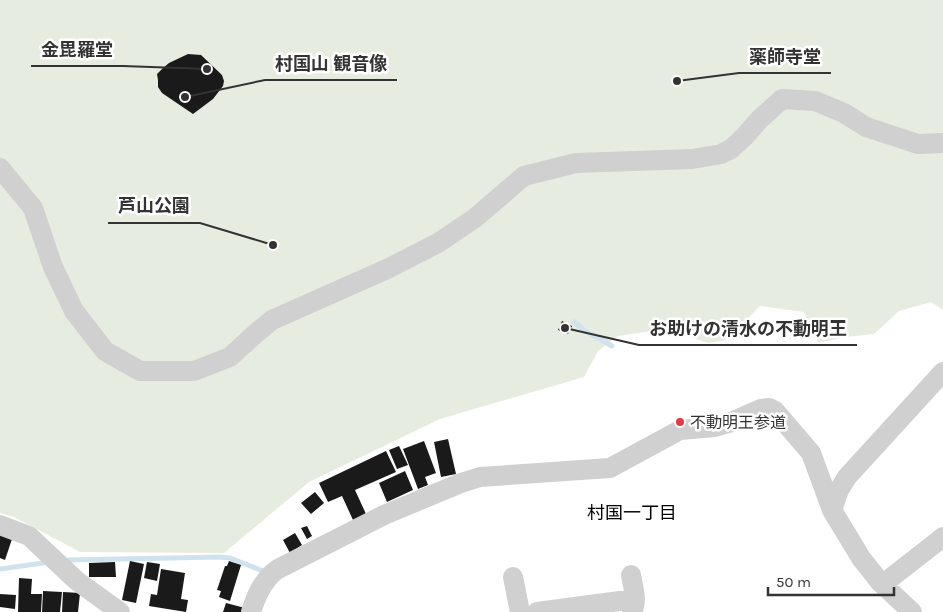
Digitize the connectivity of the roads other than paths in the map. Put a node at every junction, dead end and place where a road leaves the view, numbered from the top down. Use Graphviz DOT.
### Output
graph roads {
  1 [pos="943,143"];
  2 [pos="0,168"];
  3 [pos="943,372"];
  4 [pos="832,510"];
  5 [pos="0,525"];
  6 [pos="943,537"];
  7 [pos="631,575"];
  8 [pos="513,577"];
  9 [pos="883,584"];
  10 [pos="633,606"];
  11 [pos="120,612"];
  12 [pos="252,612"];
  13 [pos="520,612"];
  14 [pos="537,612"];
  15 [pos="912,612"];
  1 -- 2 [label="street"];
  3 -- 4 [label="street"];
  4 -- 9 [label="street"];
  4 -- 12 [label="street"];
  5 -- 11 [label="street"];
  6 -- 9 [label="street"];
  7 -- 10 [label="street"];
  8 -- 13 [label="street"];
  9 -- 15 [label="street"];
  10 -- 14 [label="street"];
}
